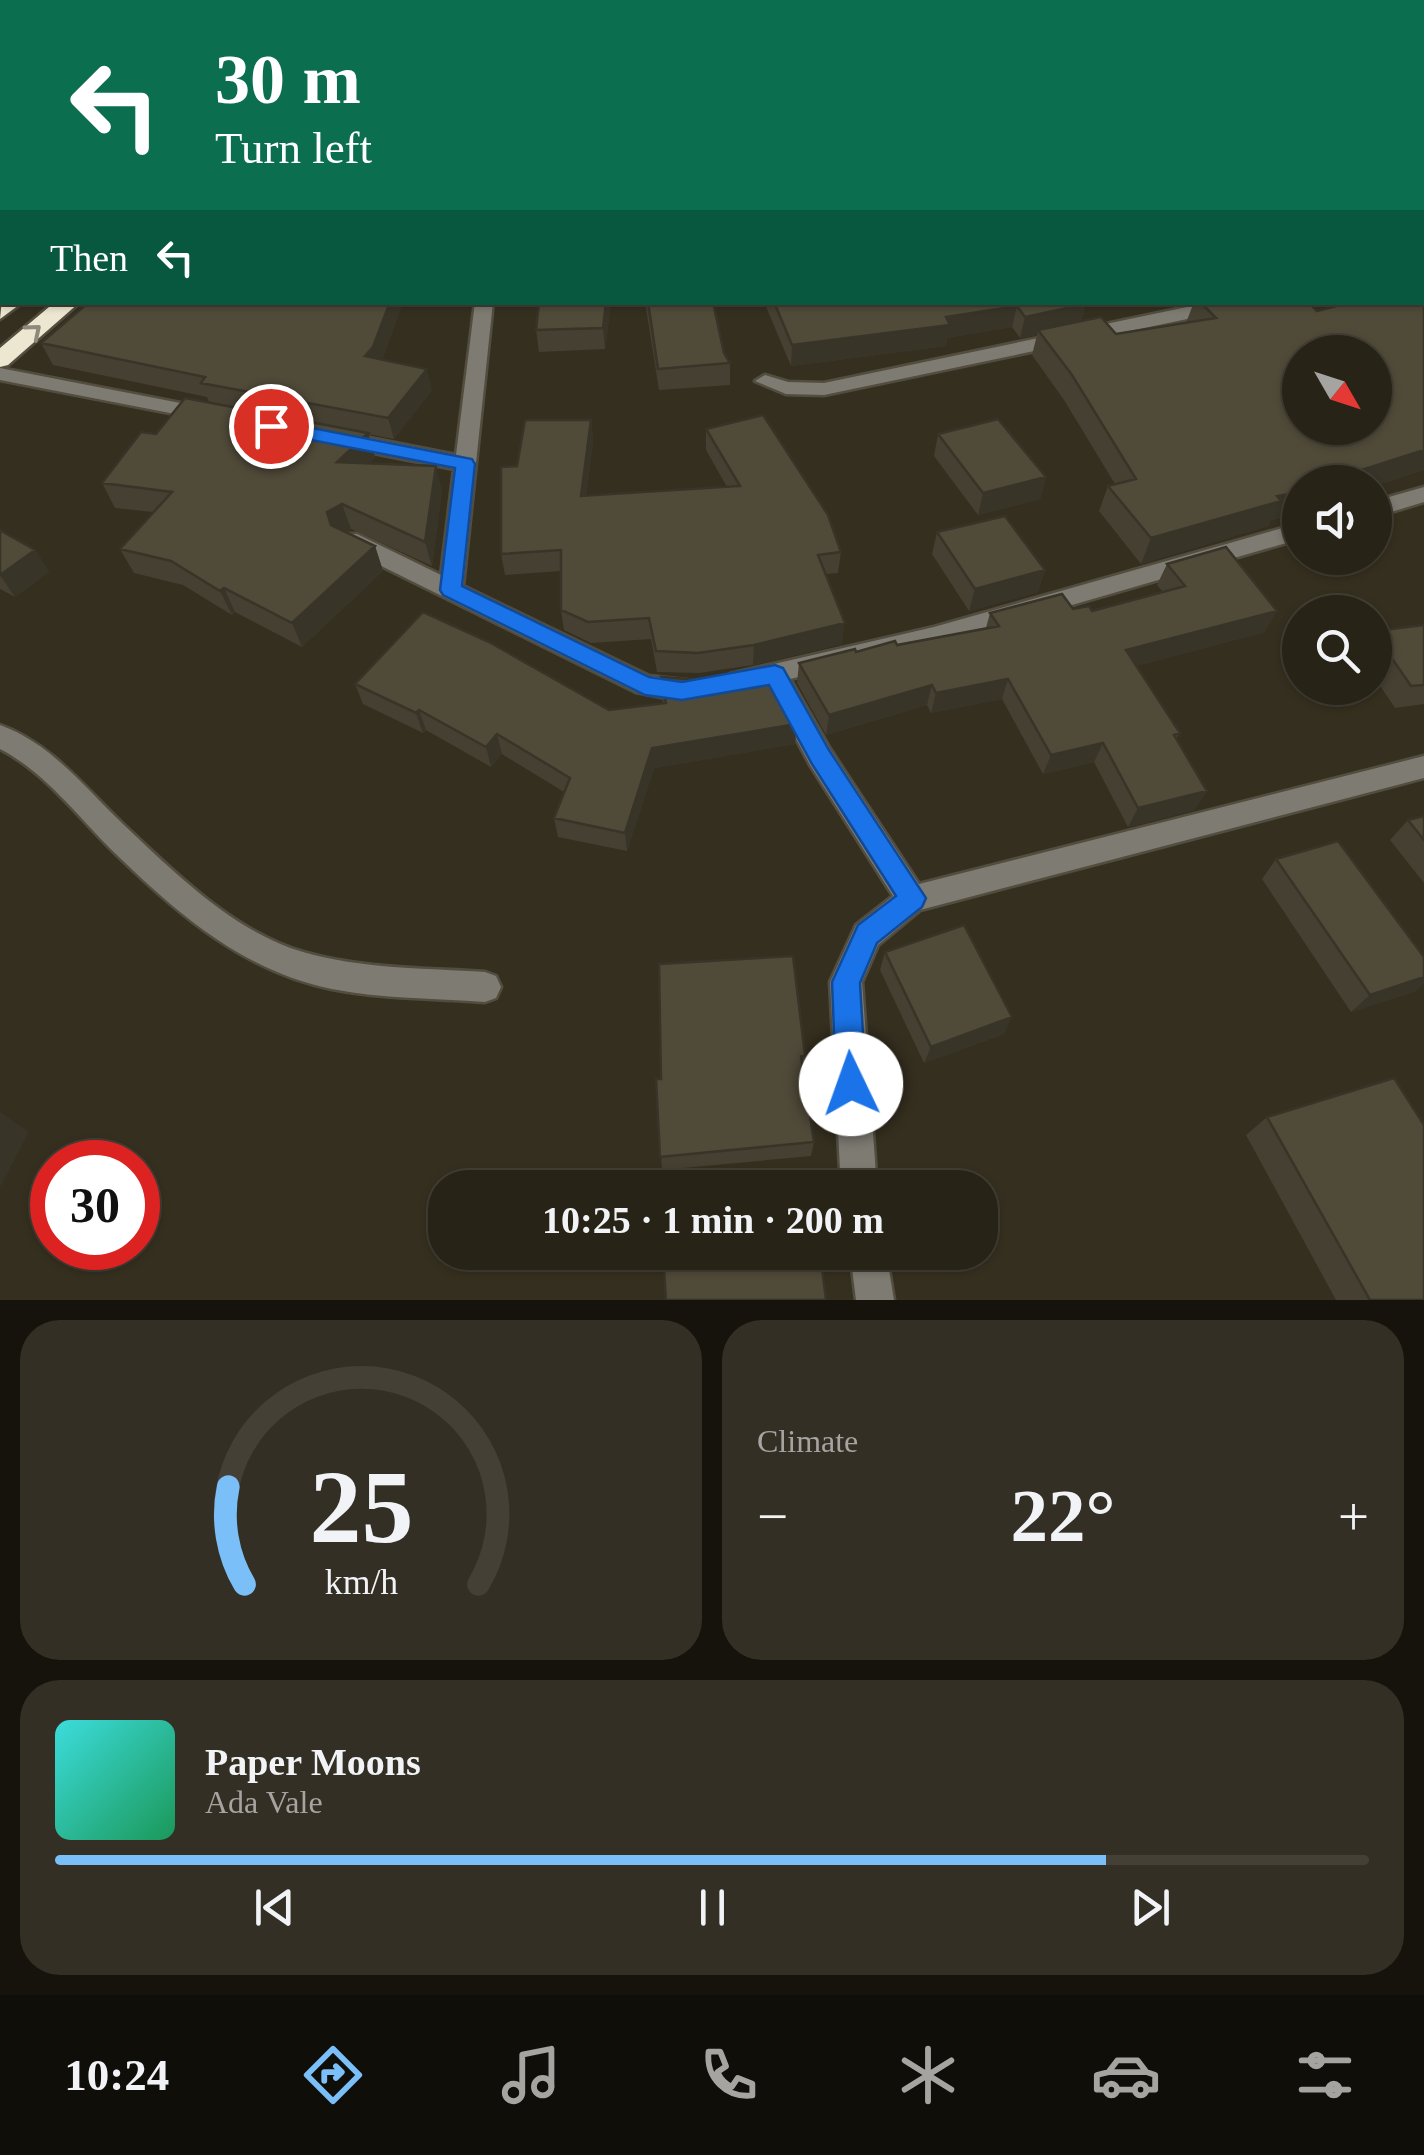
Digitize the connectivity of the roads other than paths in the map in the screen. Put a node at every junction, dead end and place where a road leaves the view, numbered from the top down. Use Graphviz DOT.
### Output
graph roads {
  1 [pos="65,305"];
  2 [pos="484,305"];
  3 [pos="1226,305"];
  4 [pos="0,360"];
  5 [pos="0,374"];
  6 [pos="765,381"];
  7 [pos="232,419"];
  8 [pos="310,434"];
  9 [pos="465,464"];
  10 [pos="1424,494"];
  11 [pos="1392,504"];
  12 [pos="1282,536"];
  13 [pos="349,540"];
  14 [pos="451,590"];
  15 [pos="775,674"];
  16 [pos="0,736"];
  17 [pos="1424,766"];
  18 [pos="912,898"];
  19 [pos="485,986"];
  20 [pos="858,1170"];
  21 [pos="871,1270"];
  22 [pos="875,1300"];
  4 -- 1 [label="highway, one-way"];
  2 -- 9 [label="street"];
  3 -- 6 [label="street"];
  5 -- 7 [label="street"];
  8 -- 9 [label="street"];
  9 -- 14 [label="street"];
  10 -- 11 [label="street"];
  12 -- 15 [label="street"];
  13 -- 14 [label="street"];
  14 -- 15 [label="street"];
  15 -- 18 [label="street"];
  16 -- 19 [label="street"];
  17 -- 18 [label="street"];
  18 -- 20 [label="street"];
  21 -- 22 [label="street"];
}
